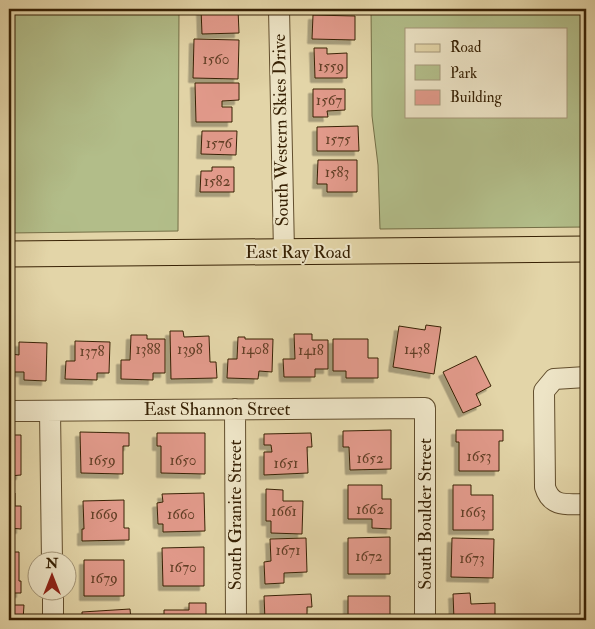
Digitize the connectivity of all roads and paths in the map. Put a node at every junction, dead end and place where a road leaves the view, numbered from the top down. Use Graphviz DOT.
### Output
graph roads {
  1 [pos="279,9"];
  2 [pos="586,249"];
  3 [pos="284,252"];
  4 [pos="9,254"];
  5 [pos="586,377"];
  6 [pos="425,408"];
  7 [pos="235,409"];
  8 [pos="9,411"];
  9 [pos="50,411"];
  10 [pos="586,504"];
  11 [pos="52,552"];
  12 [pos="53,602"];
  13 [pos="53,620"];
  14 [pos="236,620"];
  15 [pos="425,620"];
  1 -- 3 [label="street, South Western Skies Drive"];
  2 -- 3 [label="main road, East Ray Road"];
  3 -- 4 [label="main road, East Ray Road"];
  5 -- 10 [label="street"];
  6 -- 7 [label="street, East Shannon Street"];
  6 -- 15 [label="street, South Boulder Street"];
  7 -- 9 [label="street, East Shannon Street"];
  7 -- 14 [label="street, South Granite Street"];
  8 -- 9 [label="street, East Shannon Street"];
  9 -- 11 [label="street"];
  12 -- 13 [label="street"];
}
